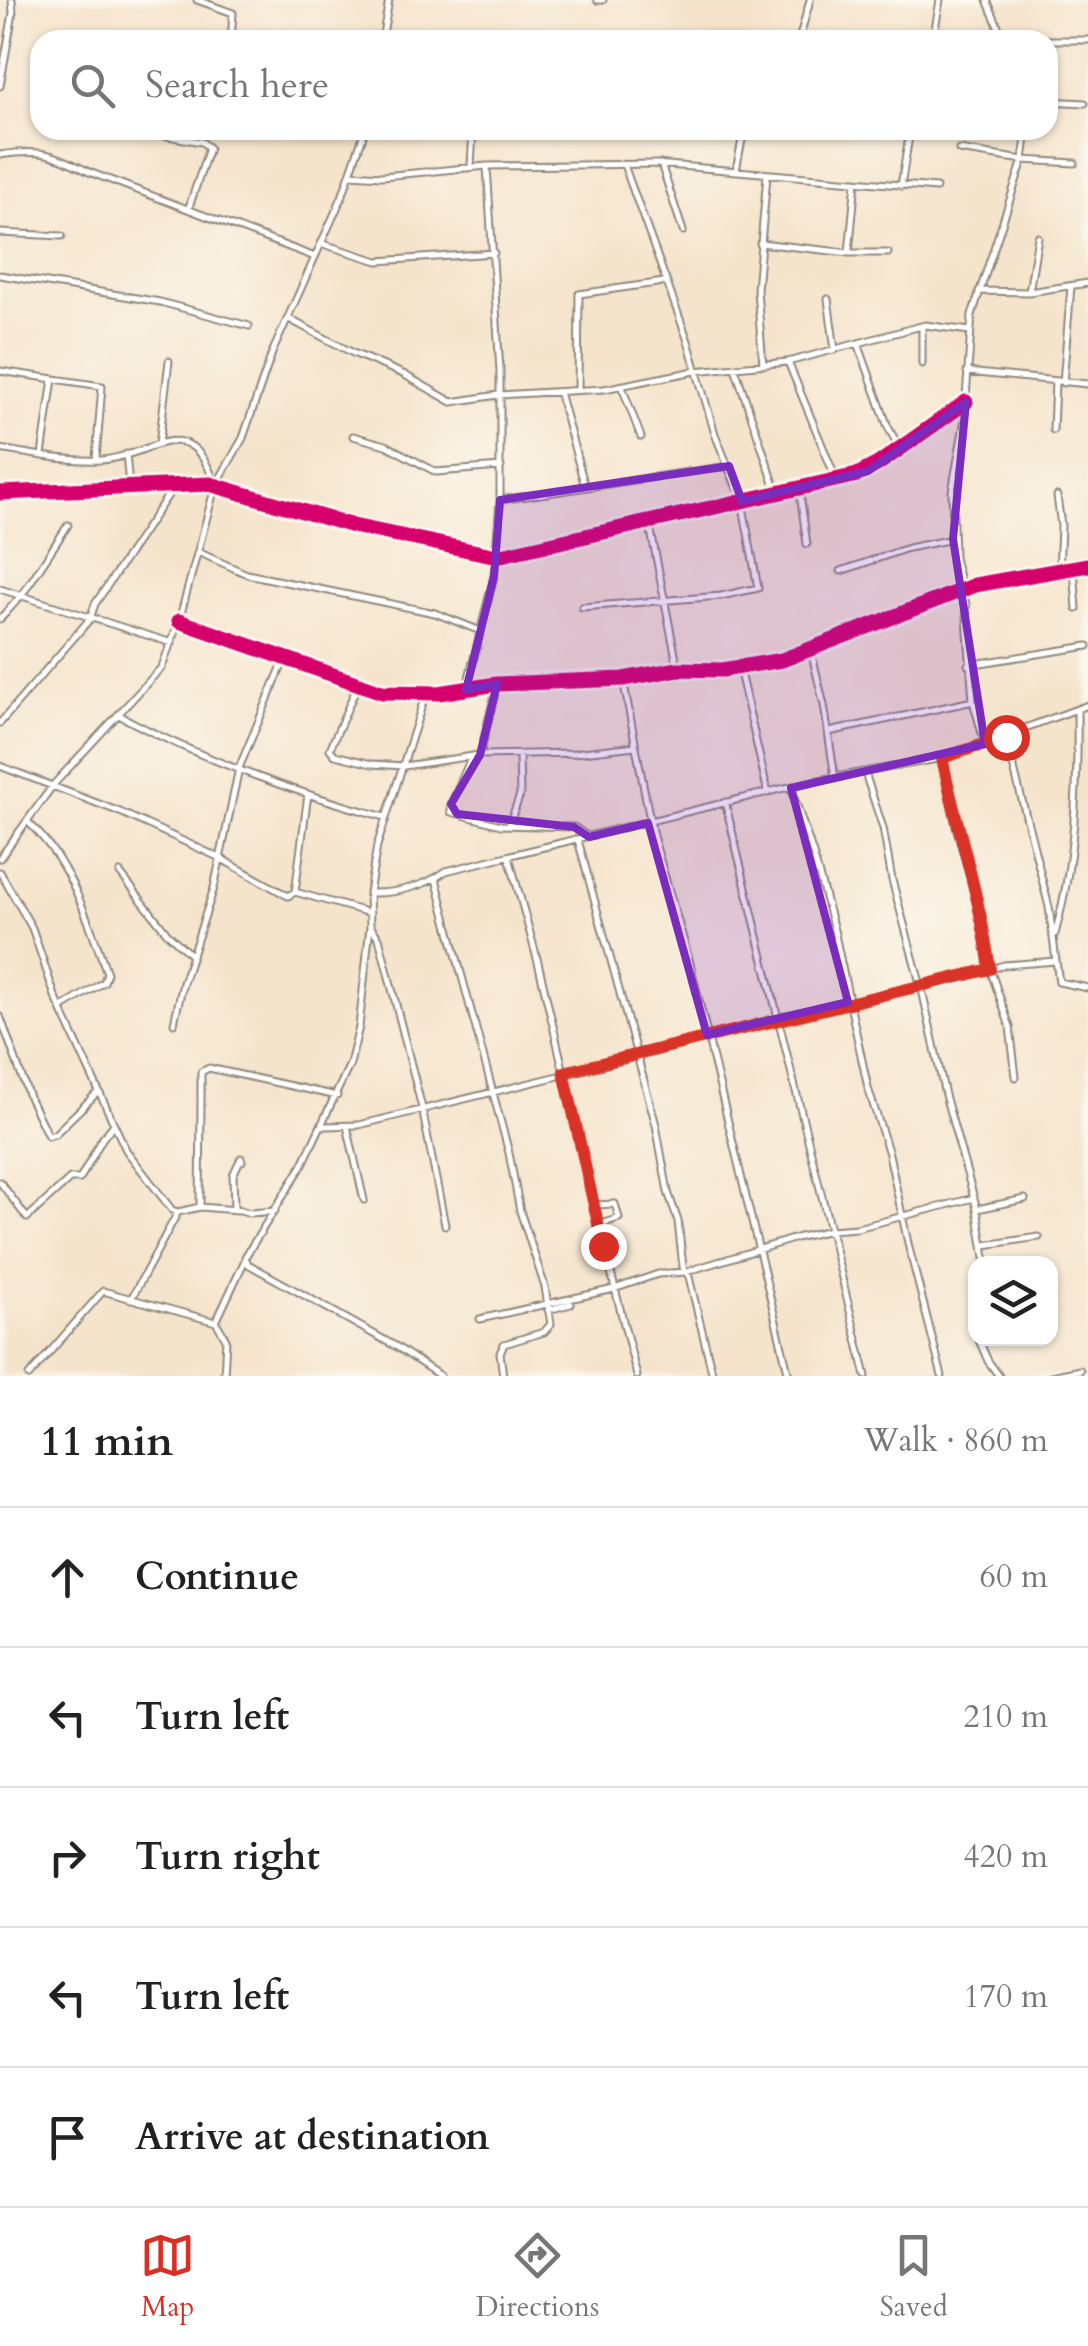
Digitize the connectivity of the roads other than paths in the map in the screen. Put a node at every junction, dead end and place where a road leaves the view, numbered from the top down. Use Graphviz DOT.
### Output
graph roads {
  1 [pos="12,0"];
  2 [pos="197,0"];
  3 [pos="389,0"];
  4 [pos="810,0"];
  5 [pos="940,0"];
  6 [pos="987,0"];
  7 [pos="232,30"];
  8 [pos="384,30"];
  9 [pos="802,30"];
  10 [pos="936,30"];
  11 [pos="1000,30"];
  12 [pos="1058,40"];
  13 [pos="1088,40"];
  14 [pos="0,86"];
  15 [pos="1058,102"];
  16 [pos="1084,102"];
  17 [pos="190,140"];
  18 [pos="362,140"];
  19 [pos="473,140"];
  20 [pos="742,140"];
  21 [pos="908,140"];
  22 [pos="1026,140"];
  23 [pos="959,150"];
  24 [pos="0,155"];
  25 [pos="1023,160"];
  26 [pos="1074,163"];
  27 [pos="661,164"];
  28 [pos="624,165"];
  29 [pos="471,166"];
  30 [pos="488,166"];
  31 [pos="736,170"];
  32 [pos="350,174"];
  33 [pos="767,175"];
  34 [pos="856,181"];
  35 [pos="901,186"];
  36 [pos="936,188"];
  37 [pos="189,207"];
  38 [pos="682,230"];
  39 [pos="0,233"];
  40 [pos="62,236"];
  41 [pos="1038,237"];
  42 [pos="760,243"];
  43 [pos="323,244"];
  44 [pos="494,254"];
  45 [pos="848,254"];
  46 [pos="888,254"];
  47 [pos="315,258"];
  48 [pos="0,275"];
  49 [pos="664,282"];
  50 [pos="1088,283"];
  51 [pos="1071,286"];
  52 [pos="979,291"];
  53 [pos="1030,292"];
  54 [pos="828,299"];
  55 [pos="289,319"];
  56 [pos="250,326"];
  57 [pos="922,326"];
  58 [pos="970,331"];
  59 [pos="858,343"];
  60 [pos="834,350"];
  61 [pos="169,360"];
  62 [pos="788,362"];
  63 [pos="922,364"];
  64 [pos="763,365"];
  65 [pos="736,368"];
  66 [pos="0,371"];
  67 [pos="695,372"];
  68 [pos="967,372"];
  69 [pos="54,378"];
  70 [pos="1059,383"];
  71 [pos="1088,384"];
  72 [pos="622,387"];
  73 [pos="578,390"];
  74 [pos="559,392"];
  75 [pos="498,395"];
  76 [pos="966,402"];
  77 [pos="1053,430"];
  78 [pos="353,436"];
  79 [pos="641,438"];
  80 [pos="158,444"];
  81 [pos="899,447"];
  82 [pos="0,449"];
  83 [pos="126,454"];
  84 [pos="42,455"];
  85 [pos="96,460"];
  86 [pos="729,466"];
  87 [pos="501,468"];
  88 [pos="836,480"];
  89 [pos="175,485"];
  90 [pos="128,486"];
  91 [pos="215,486"];
  92 [pos="585,487"];
  93 [pos="799,487"];
  94 [pos="777,492"];
  95 [pos="0,494"];
  96 [pos="1057,496"];
  97 [pos="500,500"];
  98 [pos="742,501"];
  99 [pos="649,520"];
  100 [pos="68,525"];
  101 [pos="953,539"];
  102 [pos="807,544"];
  103 [pos="198,552"];
  104 [pos="497,556"];
  105 [pos="1088,565"];
  106 [pos="1074,568"];
  107 [pos="841,571"];
  108 [pos="1059,572"];
  109 [pos="0,589"];
  110 [pos="962,592"];
  111 [pos="22,595"];
  112 [pos="663,600"];
  113 [pos="582,607"];
  114 [pos="1077,610"];
  115 [pos="0,619"];
  116 [pos="90,619"];
  117 [pos="180,621"];
  118 [pos="478,630"];
  119 [pos="172,642"];
  120 [pos="1088,646"];
  121 [pos="811,651"];
  122 [pos="286,656"];
  123 [pos="968,664"];
  124 [pos="739,668"];
  125 [pos="678,669"];
  126 [pos="622,679"];
  127 [pos="358,684"];
  128 [pos="497,684"];
  129 [pos="466,690"];
  130 [pos="426,694"];
  131 [pos="973,700"];
  132 [pos="1088,704"];
  133 [pos="1078,709"];
  134 [pos="119,715"];
  135 [pos="0,723"];
  136 [pos="829,732"];
  137 [pos="1006,737"];
  138 [pos="984,744"];
  139 [pos="635,746"];
  140 [pos="519,754"];
  141 [pos="505,755"];
  142 [pos="476,756"];
  143 [pos="942,758"];
  144 [pos="516,763"];
  145 [pos="0,766"];
  146 [pos="404,766"];
  147 [pos="239,768"];
  148 [pos="866,773"];
  149 [pos="835,778"];
  150 [pos="54,784"];
  151 [pos="791,788"];
  152 [pos="308,794"];
  153 [pos="768,794"];
  154 [pos="724,802"];
  155 [pos="385,817"];
  156 [pos="28,822"];
  157 [pos="652,822"];
  158 [pos="510,825"];
  159 [pos="589,838"];
  160 [pos="578,840"];
  161 [pos="509,857"];
  162 [pos="0,858"];
  163 [pos="220,858"];
  164 [pos="0,872"];
  165 [pos="120,872"];
  166 [pos="436,879"];
  167 [pos="295,892"];
  168 [pos="369,893"];
  169 [pos="370,913"];
  170 [pos="370,926"];
  171 [pos="1055,935"];
  172 [pos="192,951"];
  173 [pos="1056,962"];
  174 [pos="990,969"];
  175 [pos="919,985"];
  176 [pos="1088,988"];
  177 [pos="848,1002"];
  178 [pos="61,1008"];
  179 [pos="0,1016"];
  180 [pos="776,1018"];
  181 [pos="174,1023"];
  182 [pos="707,1035"];
  183 [pos="636,1057"];
  184 [pos="564,1072"];
  185 [pos="1016,1078"];
  186 [pos="492,1090"];
  187 [pos="99,1092"];
  188 [pos="337,1096"];
  189 [pos="422,1108"];
  190 [pos="114,1124"];
  191 [pos="323,1126"];
  192 [pos="347,1126"];
  193 [pos="242,1161"];
  194 [pos="0,1182"];
  195 [pos="974,1198"];
  196 [pos="1025,1199"];
  197 [pos="364,1200"];
  198 [pos="594,1206"];
  199 [pos="200,1207"];
  200 [pos="977,1209"];
  201 [pos="237,1210"];
  202 [pos="275,1211"];
  203 [pos="178,1212"];
  204 [pos="901,1215"];
  205 [pos="445,1225"];
  206 [pos="599,1226"];
  207 [pos="830,1230"];
  208 [pos="1039,1237"];
  209 [pos="985,1245"];
  210 [pos="757,1250"];
  211 [pos="986,1256"];
  212 [pos="245,1260"];
  213 [pos="685,1272"];
  214 [pos="614,1289"];
  215 [pos="131,1299"];
  216 [pos="571,1304"];
  217 [pos="548,1306"];
  218 [pos="480,1319"];
  219 [pos="216,1322"];
  220 [pos="982,1346"];
  221 [pos="1088,1367"];
  222 [pos="1081,1373"];
  223 [pos="29,1376"];
  224 [pos="224,1376"];
  225 [pos="440,1376"];
  226 [pos="503,1376"];
  227 [pos="637,1376"];
  228 [pos="713,1376"];
  229 [pos="789,1376"];
  230 [pos="866,1376"];
  231 [pos="942,1376"];
  232 [pos="999,1376"];
  233 [pos="1051,1376"];
  1 -- 14 [label="street"];
  2 -- 7 [label="street"];
  3 -- 8 [label="street"];
  4 -- 9 [label="street"];
  5 -- 10 [label="street"];
  6 -- 11 [label="street"];
  12 -- 13 [label="street"];
  15 -- 16 [label="street"];
  17 -- 37 [label="street"];
  18 -- 32 [label="street"];
  19 -- 29 [label="street"];
  20 -- 31 [label="street"];
  21 -- 35 [label="street"];
  22 -- 25 [label="street"];
  23 -- 25 [label="street"];
  24 -- 37 [label="street"];
  25 -- 26 [label="street"];
  25 -- 52 [label="street"];
  27 -- 28 [label="street"];
  27 -- 31 [label="street"];
  27 -- 38 [label="street"];
  28 -- 30 [label="street"];
  28 -- 49 [label="street"];
  29 -- 30 [label="street"];
  29 -- 32 [label="street"];
  30 -- 44 [label="street"];
  31 -- 33 [label="street"];
  32 -- 43 [label="street"];
  33 -- 34 [label="street"];
  33 -- 42 [label="street"];
  34 -- 35 [label="street"];
  34 -- 45 [label="street"];
  35 -- 36 [label="street"];
  37 -- 47 [label="street"];
  39 -- 40 [label="street"];
  41 -- 53 [label="street"];
  42 -- 45 [label="street"];
  42 -- 64 [label="street"];
  43 -- 44 [label="street"];
  43 -- 47 [label="street"];
  44 -- 75 [label="street"];
  45 -- 46 [label="street"];
  47 -- 55 [label="street"];
  48 -- 56 [label="street"];
  49 -- 67 [label="street"];
  49 -- 73 [label="street"];
  50 -- 51 [label="street"];
  51 -- 53 [label="street"];
  51 -- 70 [label="street"];
  52 -- 53 [label="street"];
  52 -- 58 [label="street"];
  54 -- 60 [label="street"];
  55 -- 75 [label="street"];
  55 -- 91 [label="street"];
  57 -- 58 [label="street"];
  57 -- 59 [label="street"];
  57 -- 63 [label="street"];
  58 -- 68 [label="street"];
  59 -- 60 [label="street"];
  59 -- 81 [label="street"];
  60 -- 62 [label="street"];
  61 -- 80 [label="street"];
  62 -- 64 [label="street"];
  62 -- 88 [label="street"];
  64 -- 65 [label="street"];
  65 -- 67 [label="street"];
  65 -- 94 [label="street"];
  66 -- 69 [label="street"];
  67 -- 72 [label="street"];
  67 -- 86 [label="street"];
  68 -- 70 [label="street"];
  68 -- 76 [label="street"];
  69 -- 84 [label="street"];
  69 -- 85 [label="street"];
  70 -- 71 [label="street"];
  70 -- 77 [label="street"];
  72 -- 73 [label="street"];
  72 -- 79 [label="street"];
  73 -- 74 [label="street"];
  74 -- 75 [label="street"];
  74 -- 92 [label="street"];
  75 -- 87 [label="street"];
  76 -- 81 [label="street"];
  76 -- 101 [label="street"];
  78 -- 87 [label="street"];
  80 -- 83 [label="street"];
  80 -- 91 [label="street"];
  81 -- 88 [label="street"];
  82 -- 84 [label="street"];
  83 -- 85 [label="street"];
  83 -- 90 [label="street"];
  84 -- 85 [label="street"];
  86 -- 92 [label="street"];
  86 -- 98 [label="street"];
  87 -- 97 [label="street"];
  88 -- 93 [label="street"];
  89 -- 90 [label="street"];
  89 -- 91 [label="street"];
  89 -- 116 [label="street"];
  90 -- 95 [label="street"];
  91 -- 103 [label="street"];
  91 -- 104 [label="street"];
  92 -- 97 [label="street"];
  93 -- 94 [label="street"];
  93 -- 102 [label="street"];
  94 -- 98 [label="street"];
  96 -- 108 [label="street"];
  97 -- 104 [label="street"];
  98 -- 99 [label="street"];
  98 -- 112 [label="street"];
  99 -- 104 [label="street"];
  99 -- 112 [label="street"];
  100 -- 111 [label="street"];
  101 -- 107 [label="street"];
  101 -- 110 [label="street"];
  103 -- 117 [label="street"];
  103 -- 118 [label="street"];
  104 -- 118 [label="street"];
  105 -- 106 [label="street"];
  106 -- 108 [label="street"];
  106 -- 114 [label="street"];
  108 -- 110 [label="street"];
  109 -- 111 [label="street"];
  110 -- 121 [label="street"];
  110 -- 123 [label="street"];
  111 -- 115 [label="street"];
  111 -- 116 [label="street"];
  112 -- 113 [label="street"];
  112 -- 125 [label="street"];
  116 -- 119 [label="street"];
  116 -- 135 [label="street"];
  117 -- 119 [label="street"];
  117 -- 122 [label="street"];
  118 -- 129 [label="street"];
  119 -- 134 [label="street"];
  120 -- 123 [label="street"];
  121 -- 124 [label="street"];
  121 -- 136 [label="street"];
  122 -- 127 [label="street"];
  122 -- 147 [label="street"];
  123 -- 131 [label="street"];
  124 -- 125 [label="street"];
  124 -- 153 [label="street"];
  125 -- 126 [label="street"];
  126 -- 128 [label="street"];
  126 -- 139 [label="street"];
  127 -- 130 [label="street"];
  127 -- 146 [label="street"];
  128 -- 129 [label="street"];
  128 -- 142 [label="street"];
  129 -- 130 [label="street"];
  130 -- 146 [label="street"];
  131 -- 136 [label="street"];
  131 -- 138 [label="street"];
  132 -- 133 [label="street"];
  133 -- 137 [label="street"];
  133 -- 171 [label="street"];
  134 -- 147 [label="street"];
  134 -- 150 [label="street"];
  136 -- 149 [label="street"];
  137 -- 138 [label="street"];
  137 -- 171 [label="street"];
  138 -- 143 [label="street"];
  139 -- 140 [label="street"];
  139 -- 157 [label="street"];
  140 -- 141 [label="street"];
  140 -- 144 [label="street"];
  141 -- 142 [label="street"];
  141 -- 144 [label="street"];
  142 -- 146 [label="street"];
  142 -- 158 [label="street"];
  143 -- 148 [label="street"];
  143 -- 174 [label="street"];
  144 -- 158 [label="street"];
  145 -- 150 [label="street"];
  146 -- 155 [label="street"];
  147 -- 152 [label="street"];
  147 -- 163 [label="street"];
  148 -- 149 [label="street"];
  148 -- 175 [label="street"];
  149 -- 151 [label="street"];
  150 -- 156 [label="street"];
  150 -- 163 [label="street"];
  151 -- 153 [label="street"];
  151 -- 177 [label="street"];
  152 -- 155 [label="street"];
  152 -- 167 [label="street"];
  153 -- 154 [label="street"];
  154 -- 157 [label="street"];
  154 -- 180 [label="street"];
  155 -- 168 [label="street"];
  156 -- 162 [label="street"];
  156 -- 178 [label="street"];
  157 -- 159 [label="street"];
  157 -- 182 [label="street"];
  158 -- 159 [label="street"];
  159 -- 160 [label="street"];
  160 -- 161 [label="street"];
  160 -- 183 [label="street"];
  161 -- 166 [label="street"];
  161 -- 184 [label="street"];
  163 -- 167 [label="street"];
  163 -- 172 [label="street"];
  164 -- 178 [label="street"];
  165 -- 172 [label="street"];
  166 -- 168 [label="street"];
  166 -- 186 [label="street"];
  167 -- 169 [label="street"];
  168 -- 169 [label="street"];
  169 -- 170 [label="street"];
  170 -- 188 [label="street"];
  170 -- 189 [label="street"];
  171 -- 173 [label="street"];
  172 -- 181 [label="street"];
  173 -- 174 [label="street"];
  173 -- 176 [label="street"];
  174 -- 175 [label="street"];
  174 -- 185 [label="street"];
  175 -- 177 [label="street"];
  175 -- 195 [label="street"];
  177 -- 180 [label="street"];
  177 -- 204 [label="street"];
  178 -- 187 [label="street"];
  179 -- 187 [label="street"];
  180 -- 182 [label="street"];
  180 -- 207 [label="street"];
  182 -- 183 [label="street"];
  182 -- 210 [label="street"];
  183 -- 184 [label="street"];
  183 -- 213 [label="street"];
  184 -- 186 [label="street"];
  184 -- 198 [label="street"];
  186 -- 189 [label="street"];
  186 -- 217 [label="street"];
  187 -- 190 [label="street"];
  188 -- 191 [label="street"];
  188 -- 199 [label="street"];
  189 -- 192 [label="street"];
  189 -- 205 [label="street"];
  190 -- 194 [label="street"];
  190 -- 203 [label="street"];
  191 -- 192 [label="street"];
  191 -- 202 [label="street"];
  192 -- 197 [label="street"];
  193 -- 201 [label="street"];
  195 -- 200 [label="street"];
  195 -- 204 [label="street"];
  196 -- 200 [label="street"];
  198 -- 206 [label="street"];
  198 -- 206 [label="street"];
  199 -- 201 [label="street"];
  199 -- 203 [label="street"];
  200 -- 209 [label="street"];
  201 -- 202 [label="street"];
  202 -- 212 [label="street"];
  203 -- 215 [label="street"];
  204 -- 207 [label="street"];
  204 -- 231 [label="street"];
  206 -- 214 [label="street"];
  207 -- 210 [label="street"];
  207 -- 230 [label="street"];
  208 -- 209 [label="street"];
  209 -- 211 [label="street"];
  210 -- 213 [label="street"];
  210 -- 229 [label="street"];
  212 -- 219 [label="street"];
  212 -- 225 [label="street"];
  213 -- 214 [label="street"];
  213 -- 228 [label="street"];
  214 -- 217 [label="street"];
  214 -- 227 [label="street"];
  215 -- 219 [label="street"];
  215 -- 223 [label="street"];
  216 -- 217 [label="street"];
  217 -- 218 [label="street"];
  217 -- 226 [label="street"];
  219 -- 224 [label="street"];
  220 -- 232 [label="street"];
  221 -- 222 [label="street"];
  222 -- 233 [label="street"];
}
